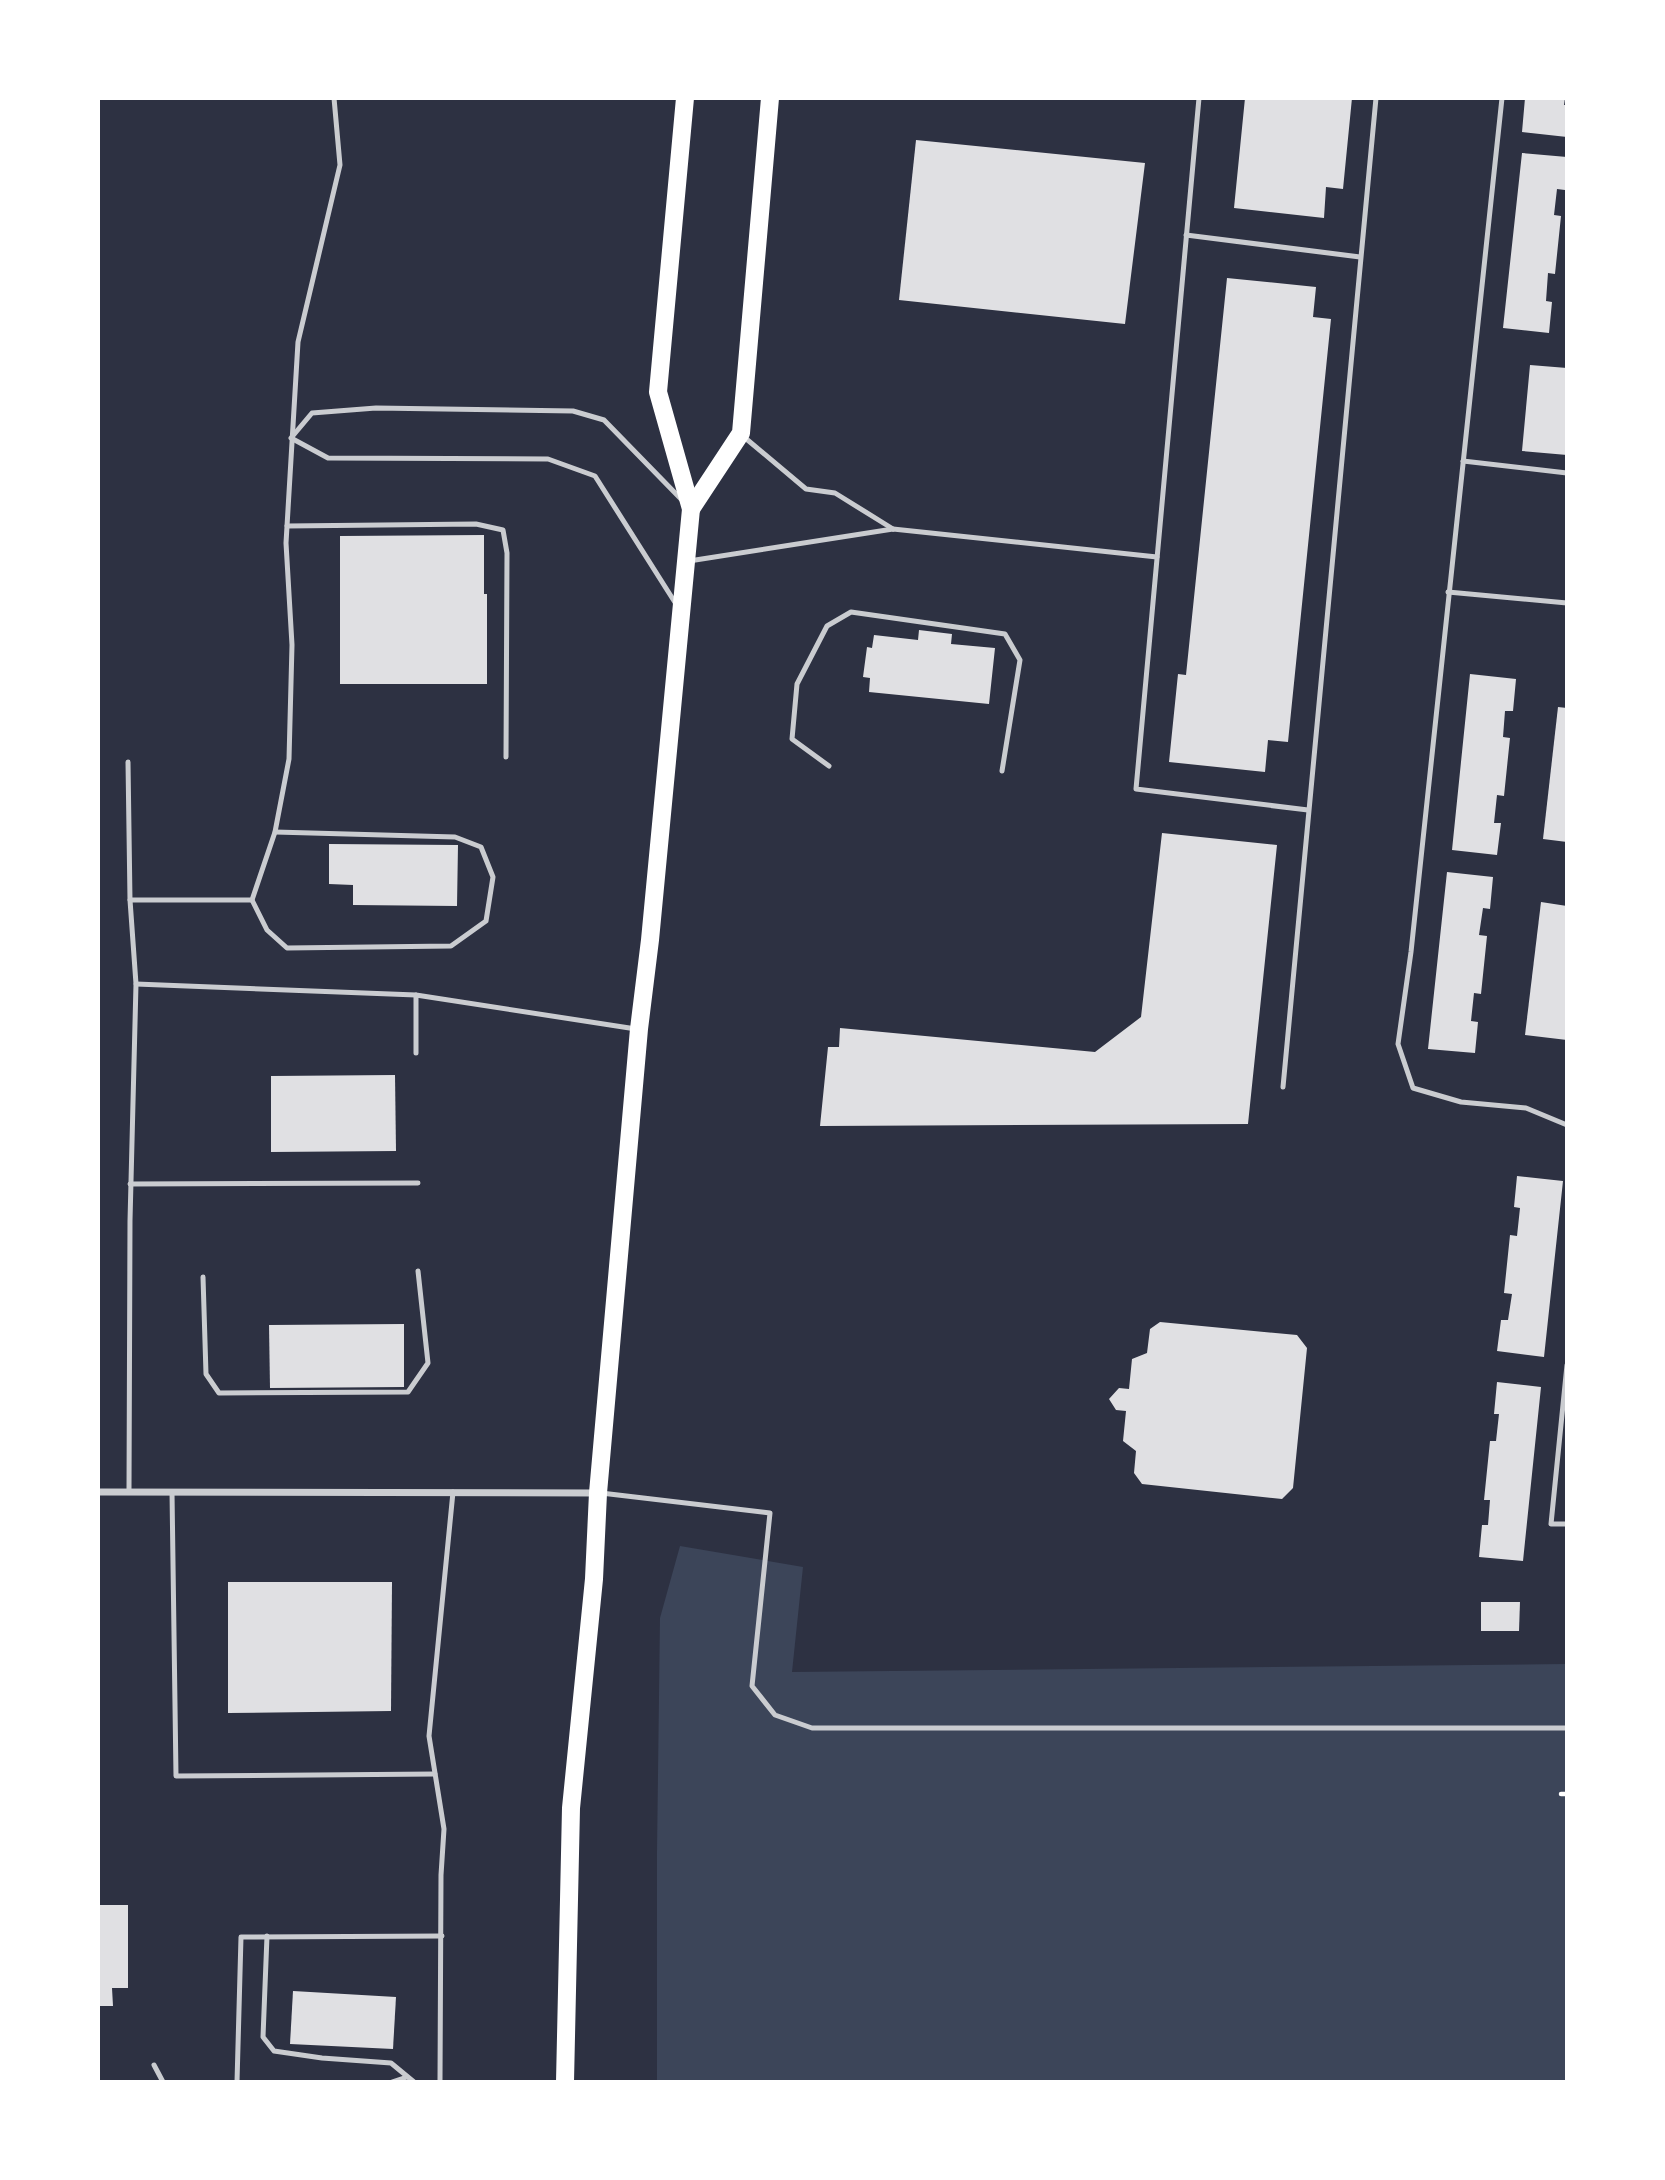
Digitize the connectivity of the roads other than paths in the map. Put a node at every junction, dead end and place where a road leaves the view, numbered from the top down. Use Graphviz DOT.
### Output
graph roads {
  1 [pos="334,98"];
  2 [pos="685,98"];
  3 [pos="770,98"];
  4 [pos="1199,98"];
  5 [pos="1376,98"];
  6 [pos="1502,98"];
  7 [pos="1186,235"];
  8 [pos="1360,257"];
  9 [pos="741,433"];
  10 [pos="291,438"];
  11 [pos="1462,461"];
  12 [pos="1567,472"];
  13 [pos="691,509"];
  14 [pos="287,526"];
  15 [pos="893,529"];
  16 [pos="1157,557"];
  17 [pos="686,562"];
  18 [pos="1448,593"];
  19 [pos="1567,603"];
  20 [pos="681,610"];
  21 [pos="506,757"];
  22 [pos="128,762"];
  23 [pos="829,766"];
  24 [pos="1002,771"];
  25 [pos="1308,810"];
  26 [pos="275,832"];
  27 [pos="130,900"];
  28 [pos="252,900"];
  29 [pos="136,984"];
  30 [pos="416,995"];
  31 [pos="639,1029"];
  32 [pos="416,1053"];
  33 [pos="1283,1087"];
  34 [pos="1567,1125"];
  35 [pos="418,1183"];
  36 [pos="130,1184"];
  37 [pos="418,1271"];
  38 [pos="203,1277"];
  39 [pos="1567,1365"];
  40 [pos="98,1492"];
  41 [pos="129,1492"];
  42 [pos="172,1492"];
  43 [pos="453,1492"];
  44 [pos="598,1493"];
  45 [pos="1567,1524"];
  46 [pos="1567,1728"];
  47 [pos="435,1774"];
  48 [pos="267,1936"];
  49 [pos="442,1936"];
  50 [pos="154,2065"];
  51 [pos="407,2077"];
  52 [pos="163,2082"];
  53 [pos="237,2082"];
  54 [pos="392,2082"];
  55 [pos="415,2082"];
  56 [pos="440,2082"];
  57 [pos="565,2082"];
  1 -- 10 [label="lane"];
  2 -- 13 [label="main road"];
  3 -- 9 [label="main road"];
  4 -- 7 [label="lane"];
  5 -- 8 [label="lane"];
  6 -- 11 [label="lane"];
  7 -- 8 [label="lane"];
  7 -- 16 [label="lane"];
  8 -- 25 [label="lane"];
  9 -- 13 [label="main road"];
  9 -- 15 [label="lane"];
  10 -- 13 [label="lane"];
  10 -- 14 [label="lane"];
  10 -- 20 [label="lane"];
  11 -- 12 [label="lane"];
  11 -- 18 [label="lane"];
  13 -- 17 [label="main road"];
  14 -- 21 [label="lane"];
  14 -- 26 [label="lane"];
  15 -- 16 [label="lane"];
  15 -- 17 [label="lane"];
  16 -- 25 [label="lane"];
  17 -- 20 [label="main road"];
  18 -- 19 [label="lane"];
  18 -- 34 [label="lane"];
  20 -- 31 [label="main road"];
  22 -- 27 [label="lane"];
  23 -- 24 [label="lane"];
  25 -- 33 [label="lane"];
  26 -- 28 [label="lane"];
  26 -- 28 [label="lane"];
  27 -- 28 [label="lane"];
  27 -- 29 [label="lane"];
  29 -- 30 [label="lane"];
  29 -- 36 [label="lane"];
  30 -- 31 [label="lane"];
  30 -- 32 [label="lane"];
  31 -- 44 [label="main road"];
  35 -- 36 [label="lane"];
  36 -- 41 [label="lane"];
  37 -- 38 [label="lane"];
  39 -- 45 [label="lane"];
  40 -- 41 [label="street"];
  41 -- 42 [label="street"];
  42 -- 43 [label="street"];
  42 -- 47 [label="lane"];
  43 -- 44 [label="street"];
  43 -- 47 [label="lane"];
  44 -- 46 [label="lane"];
  44 -- 57 [label="main road"];
  47 -- 49 [label="lane"];
  48 -- 49 [label="lane"];
  48 -- 51 [label="lane"];
  48 -- 53 [label="lane"];
  49 -- 56 [label="lane"];
  50 -- 52 [label="lane"];
  51 -- 54 [label="lane"];
  51 -- 55 [label="lane"];
}
